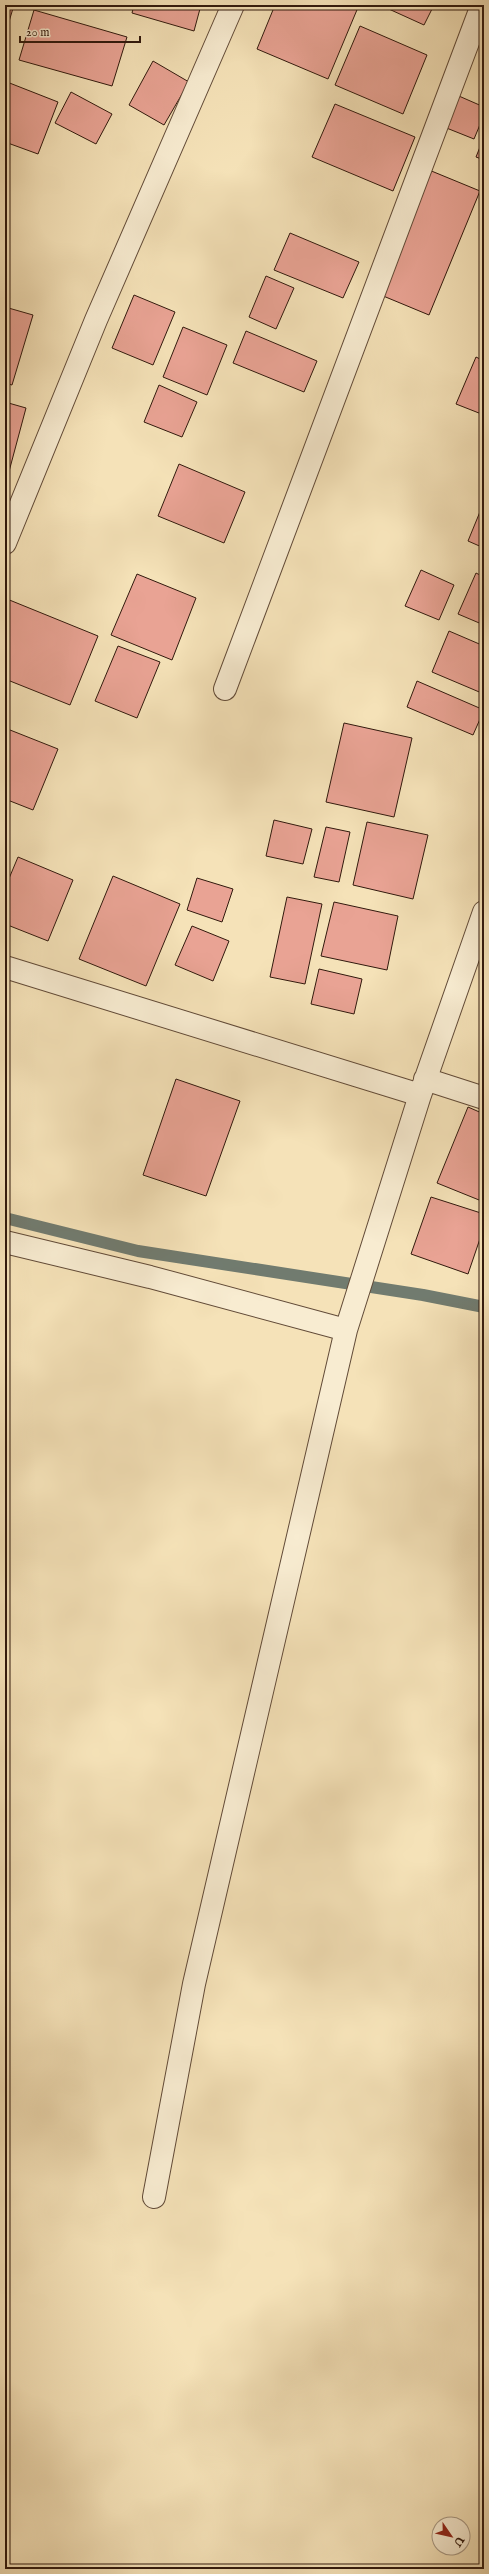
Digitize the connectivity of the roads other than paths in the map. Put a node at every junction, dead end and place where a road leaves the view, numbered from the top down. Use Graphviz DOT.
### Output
graph roads {
  1 [pos="233,5"];
  2 [pos="482,5"];
  3 [pos="5,543"];
  4 [pos="225,688"];
  5 [pos="484,912"];
  6 [pos="5,967"];
  7 [pos="422,1087"];
  8 [pos="484,1098"];
  9 [pos="5,1242"];
  10 [pos="346,1330"];
  11 [pos="154,2197"];
  1 -- 3 [label="street"];
  2 -- 4 [label="street"];
  5 -- 7 [label="street"];
  6 -- 7 [label="street"];
  7 -- 8 [label="street"];
  7 -- 10 [label="street"];
  9 -- 10 [label="street"];
  10 -- 11 [label="street"];
}
